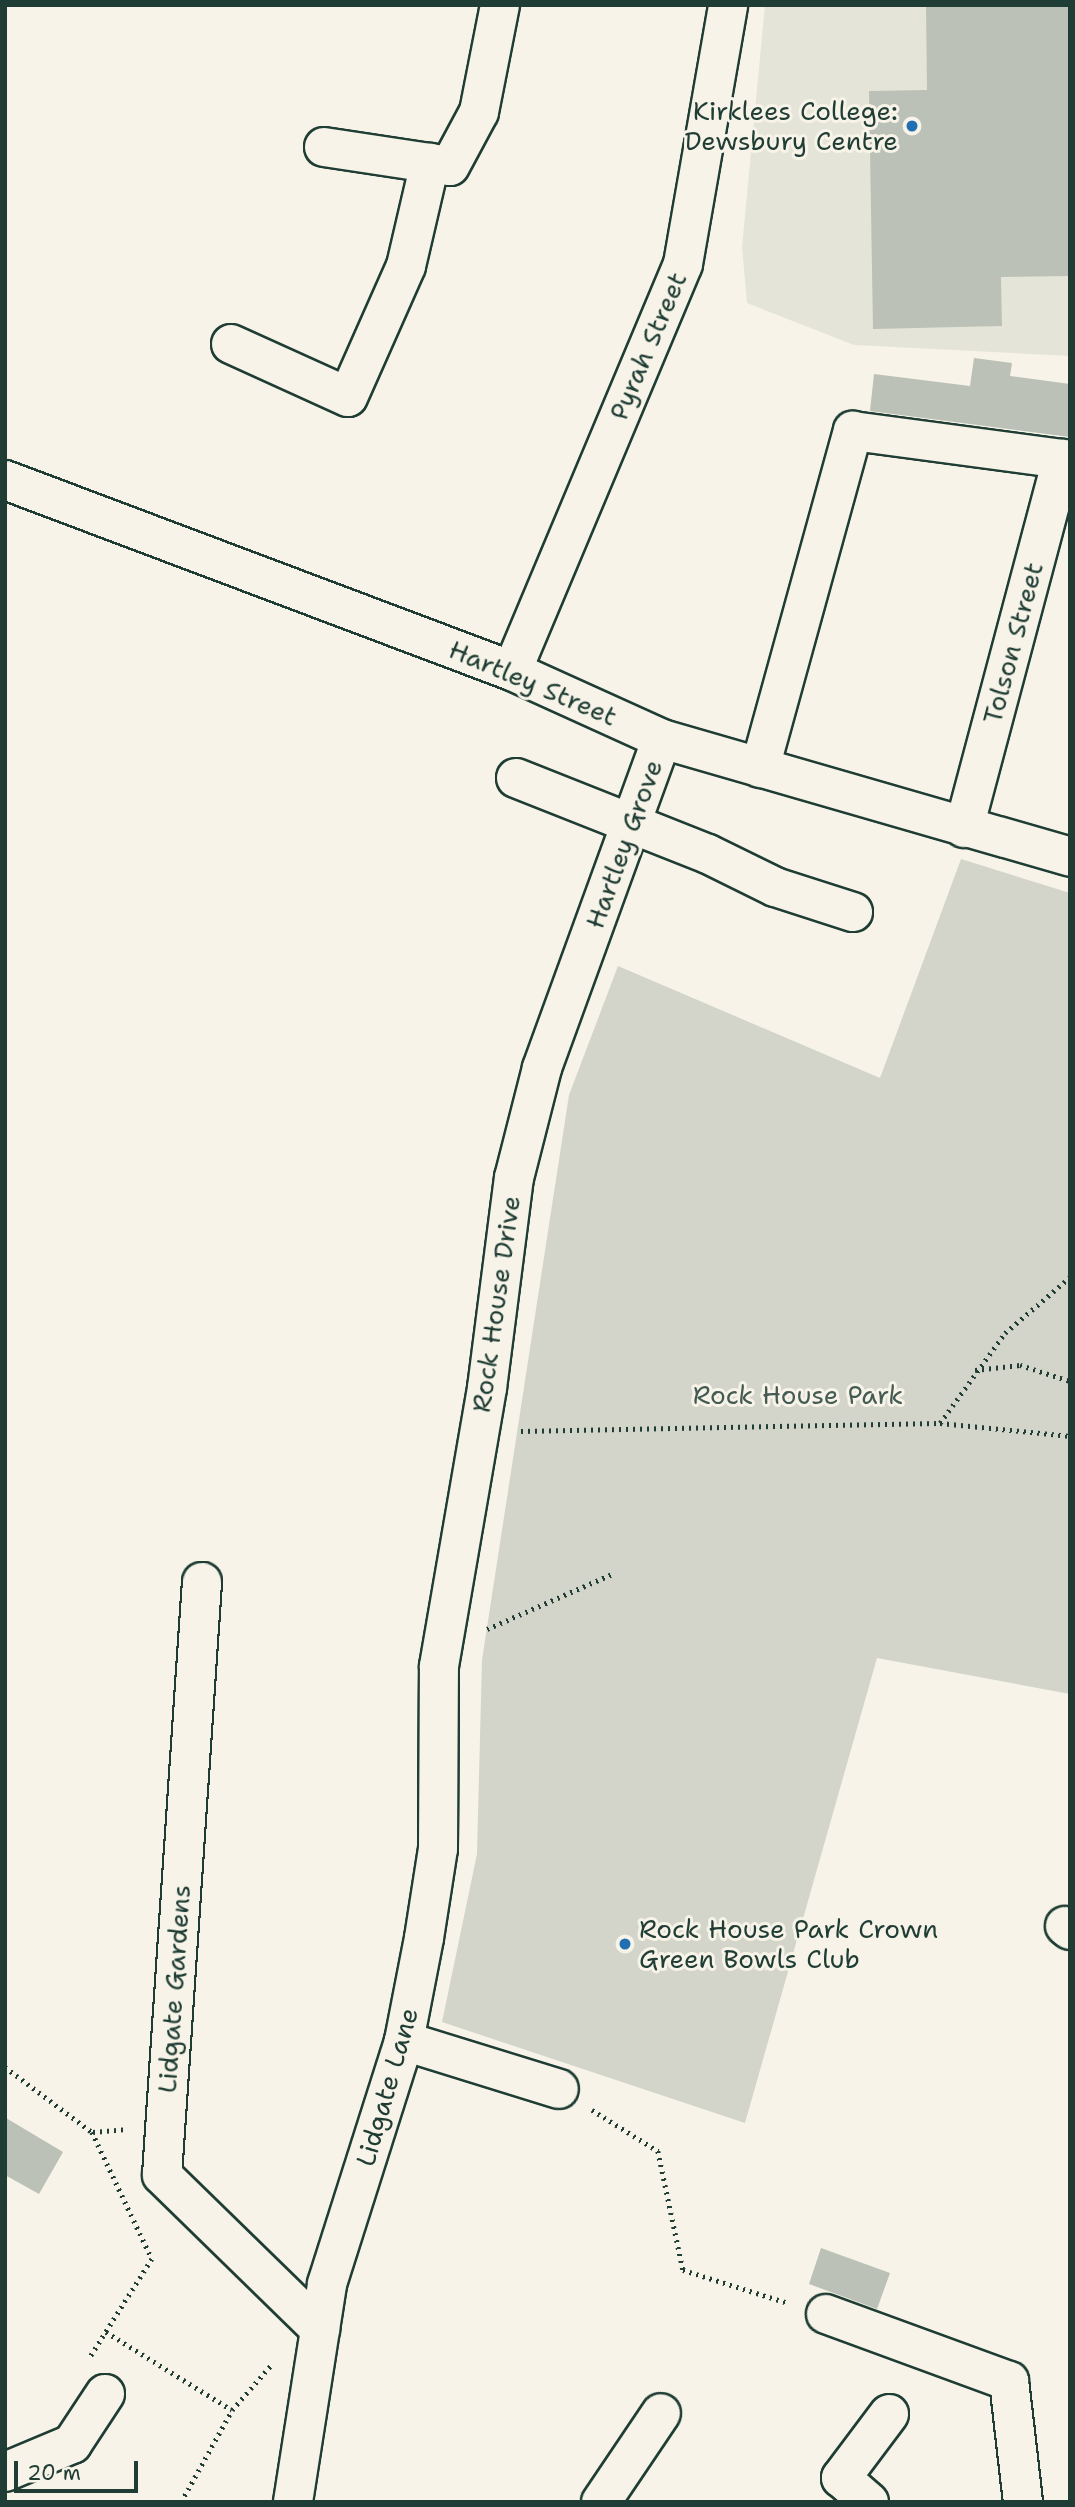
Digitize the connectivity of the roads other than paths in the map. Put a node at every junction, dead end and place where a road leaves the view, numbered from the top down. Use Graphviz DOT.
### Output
graph roads {
  1 [pos="500,5"];
  2 [pos="727,5"];
  3 [pos="324,147"];
  4 [pos="430,163"];
  5 [pos="231,344"];
  6 [pos="1066,459"];
  7 [pos="5,480"];
  8 [pos="512,671"];
  9 [pos="662,739"];
  10 [pos="760,768"];
  11 [pos="516,778"];
  12 [pos="632,824"];
  13 [pos="964,828"];
  14 [pos="1070,857"];
  15 [pos="853,912"];
  16 [pos="587,950"];
  17 [pos="202,1582"];
  18 [pos="441,1657"];
  19 [pos="404,2041"];
  20 [pos="559,2088"];
  21 [pos="826,2314"];
  22 [pos="318,2343"];
  23 [pos="104,2394"];
  24 [pos="661,2413"];
  25 [pos="889,2414"];
  26 [pos="5,2472"];
  27 [pos="293,2502"];
  28 [pos="601,2502"];
  29 [pos="869,2502"];
  30 [pos="1023,2502"];
  1 -- 4 [label="street"];
  2 -- 8 [label="street, Pyrah Street"];
  3 -- 4 [label="street"];
  4 -- 5 [label="street"];
  6 -- 10 [label="street"];
  6 -- 13 [label="street, Tolson Street"];
  7 -- 8 [label="street, Hartley Street"];
  8 -- 9 [label="street, Hartley Street"];
  9 -- 10 [label="street, Hartley Street"];
  9 -- 12 [label="street, Hartley Grove"];
  10 -- 13 [label="street, Hartley Street"];
  11 -- 12 [label="street"];
  12 -- 15 [label="street"];
  12 -- 16 [label="street, Hartley Grove"];
  13 -- 14 [label="street, Hartley Street"];
  16 -- 18 [label="street, Rock House Drive"];
  17 -- 22 [label="street, Lidgate Gardens"];
  18 -- 19 [label="street, Lidgate Lane"];
  19 -- 20 [label="street"];
  19 -- 22 [label="street, Lidgate Lane"];
  21 -- 30 [label="street"];
  22 -- 27 [label="street, Lidgate Lane"];
  23 -- 26 [label="street"];
  24 -- 28 [label="street"];
  25 -- 29 [label="street"];
}
